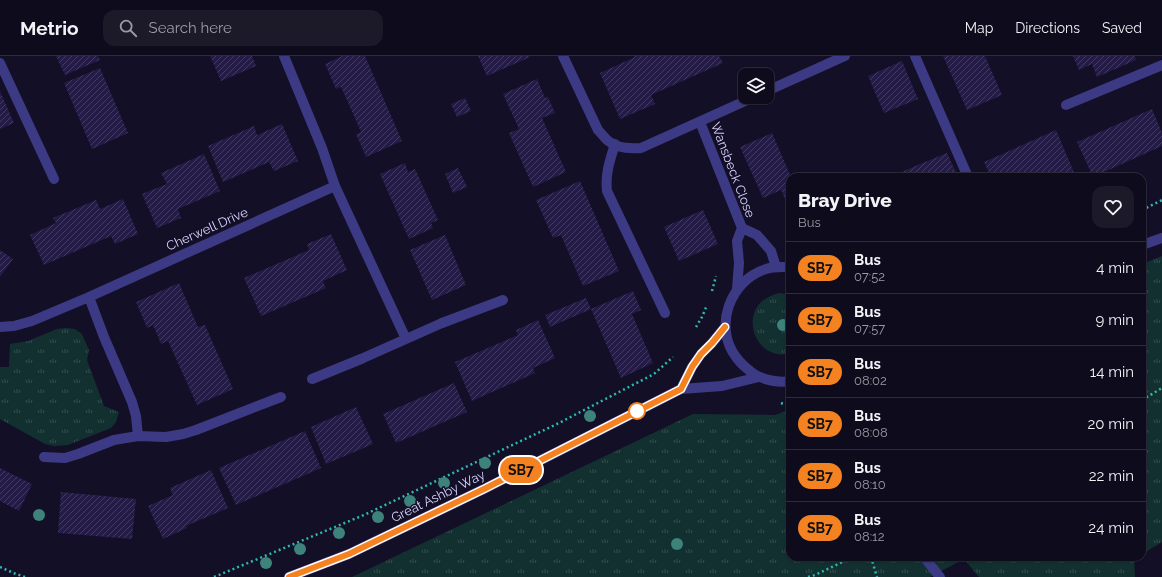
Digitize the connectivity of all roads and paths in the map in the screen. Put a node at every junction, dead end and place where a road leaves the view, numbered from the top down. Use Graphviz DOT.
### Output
graph roads {
  1 [pos="284,56"];
  2 [pos="563,56"];
  3 [pos="845,56"];
  4 [pos="916,56"];
  5 [pos="0,63"];
  6 [pos="1162,65"];
  7 [pos="774,88"];
  8 [pos="739,104"];
  9 [pos="1066,105"];
  10 [pos="700,122"];
  11 [pos="615,144"];
  12 [pos="966,173"];
  13 [pos="54,179"];
  14 [pos="335,186"];
  15 [pos="1162,200"];
  16 [pos="1146,208"];
  17 [pos="742,228"];
  18 [pos="1162,238"];
  19 [pos="1146,244"];
  20 [pos="776,267"];
  21 [pos="786,267"];
  22 [pos="737,289"];
  23 [pos="89,297"];
  24 [pos="503,300"];
  25 [pos="665,313"];
  26 [pos="0,327"];
  27 [pos="725,327"];
  28 [pos="406,339"];
  29 [pos="759,377"];
  30 [pos="312,379"];
  31 [pos="786,382"];
  32 [pos="1162,388"];
  33 [pos="681,389"];
  34 [pos="281,397"];
  35 [pos="1146,398"];
  36 [pos="138,436"];
  37 [pos="44,457"];
  38 [pos="845,561"];
  39 [pos="872,561"];
  40 [pos="927,561"];
  41 [pos="0,566"];
  42 [pos="26,577"];
  43 [pos="289,577"];
  44 [pos="808,577"];
  45 [pos="877,577"];
  46 [pos="940,577"];
  1 -- 14 [label="street"];
  2 -- 11 [label="street, Wansbeck Close"];
  3 -- 7 [label="street"];
  4 -- 12 [label="street"];
  5 -- 13 [label="street"];
  6 -- 9 [label="street"];
  8 -- 10 [label="street, Wansbeck Close"];
  10 -- 11 [label="street, Wansbeck Close"];
  10 -- 17 [label="street, Wansbeck Close"];
  11 -- 25 [label="street"];
  14 -- 23 [label="street, Cherwell Drive"];
  14 -- 28 [label="street"];
  15 -- 16 [label="path"];
  17 -- 20 [label="street, Wansbeck Close"];
  17 -- 22 [label="street, Wansbeck Close"];
  18 -- 19 [label="street"];
  20 -- 21 [label="street"];
  20 -- 22 [label="street"];
  22 -- 27 [label="street"];
  23 -- 26 [label="street, Cherwell Drive"];
  23 -- 36 [label="street"];
  24 -- 28 [label="street"];
  27 -- 29 [label="street"];
  27 -- 33 [label="street"];
  28 -- 30 [label="street"];
  29 -- 31 [label="street"];
  29 -- 33 [label="street, Great Ashby Way"];
  32 -- 35 [label="path"];
  33 -- 43 [label="street, Great Ashby Way"];
  34 -- 36 [label="street"];
  36 -- 37 [label="street"];
  38 -- 44 [label="path"];
  39 -- 45 [label="path"];
  40 -- 46 [label="street"];
  41 -- 42 [label="path"];
}
